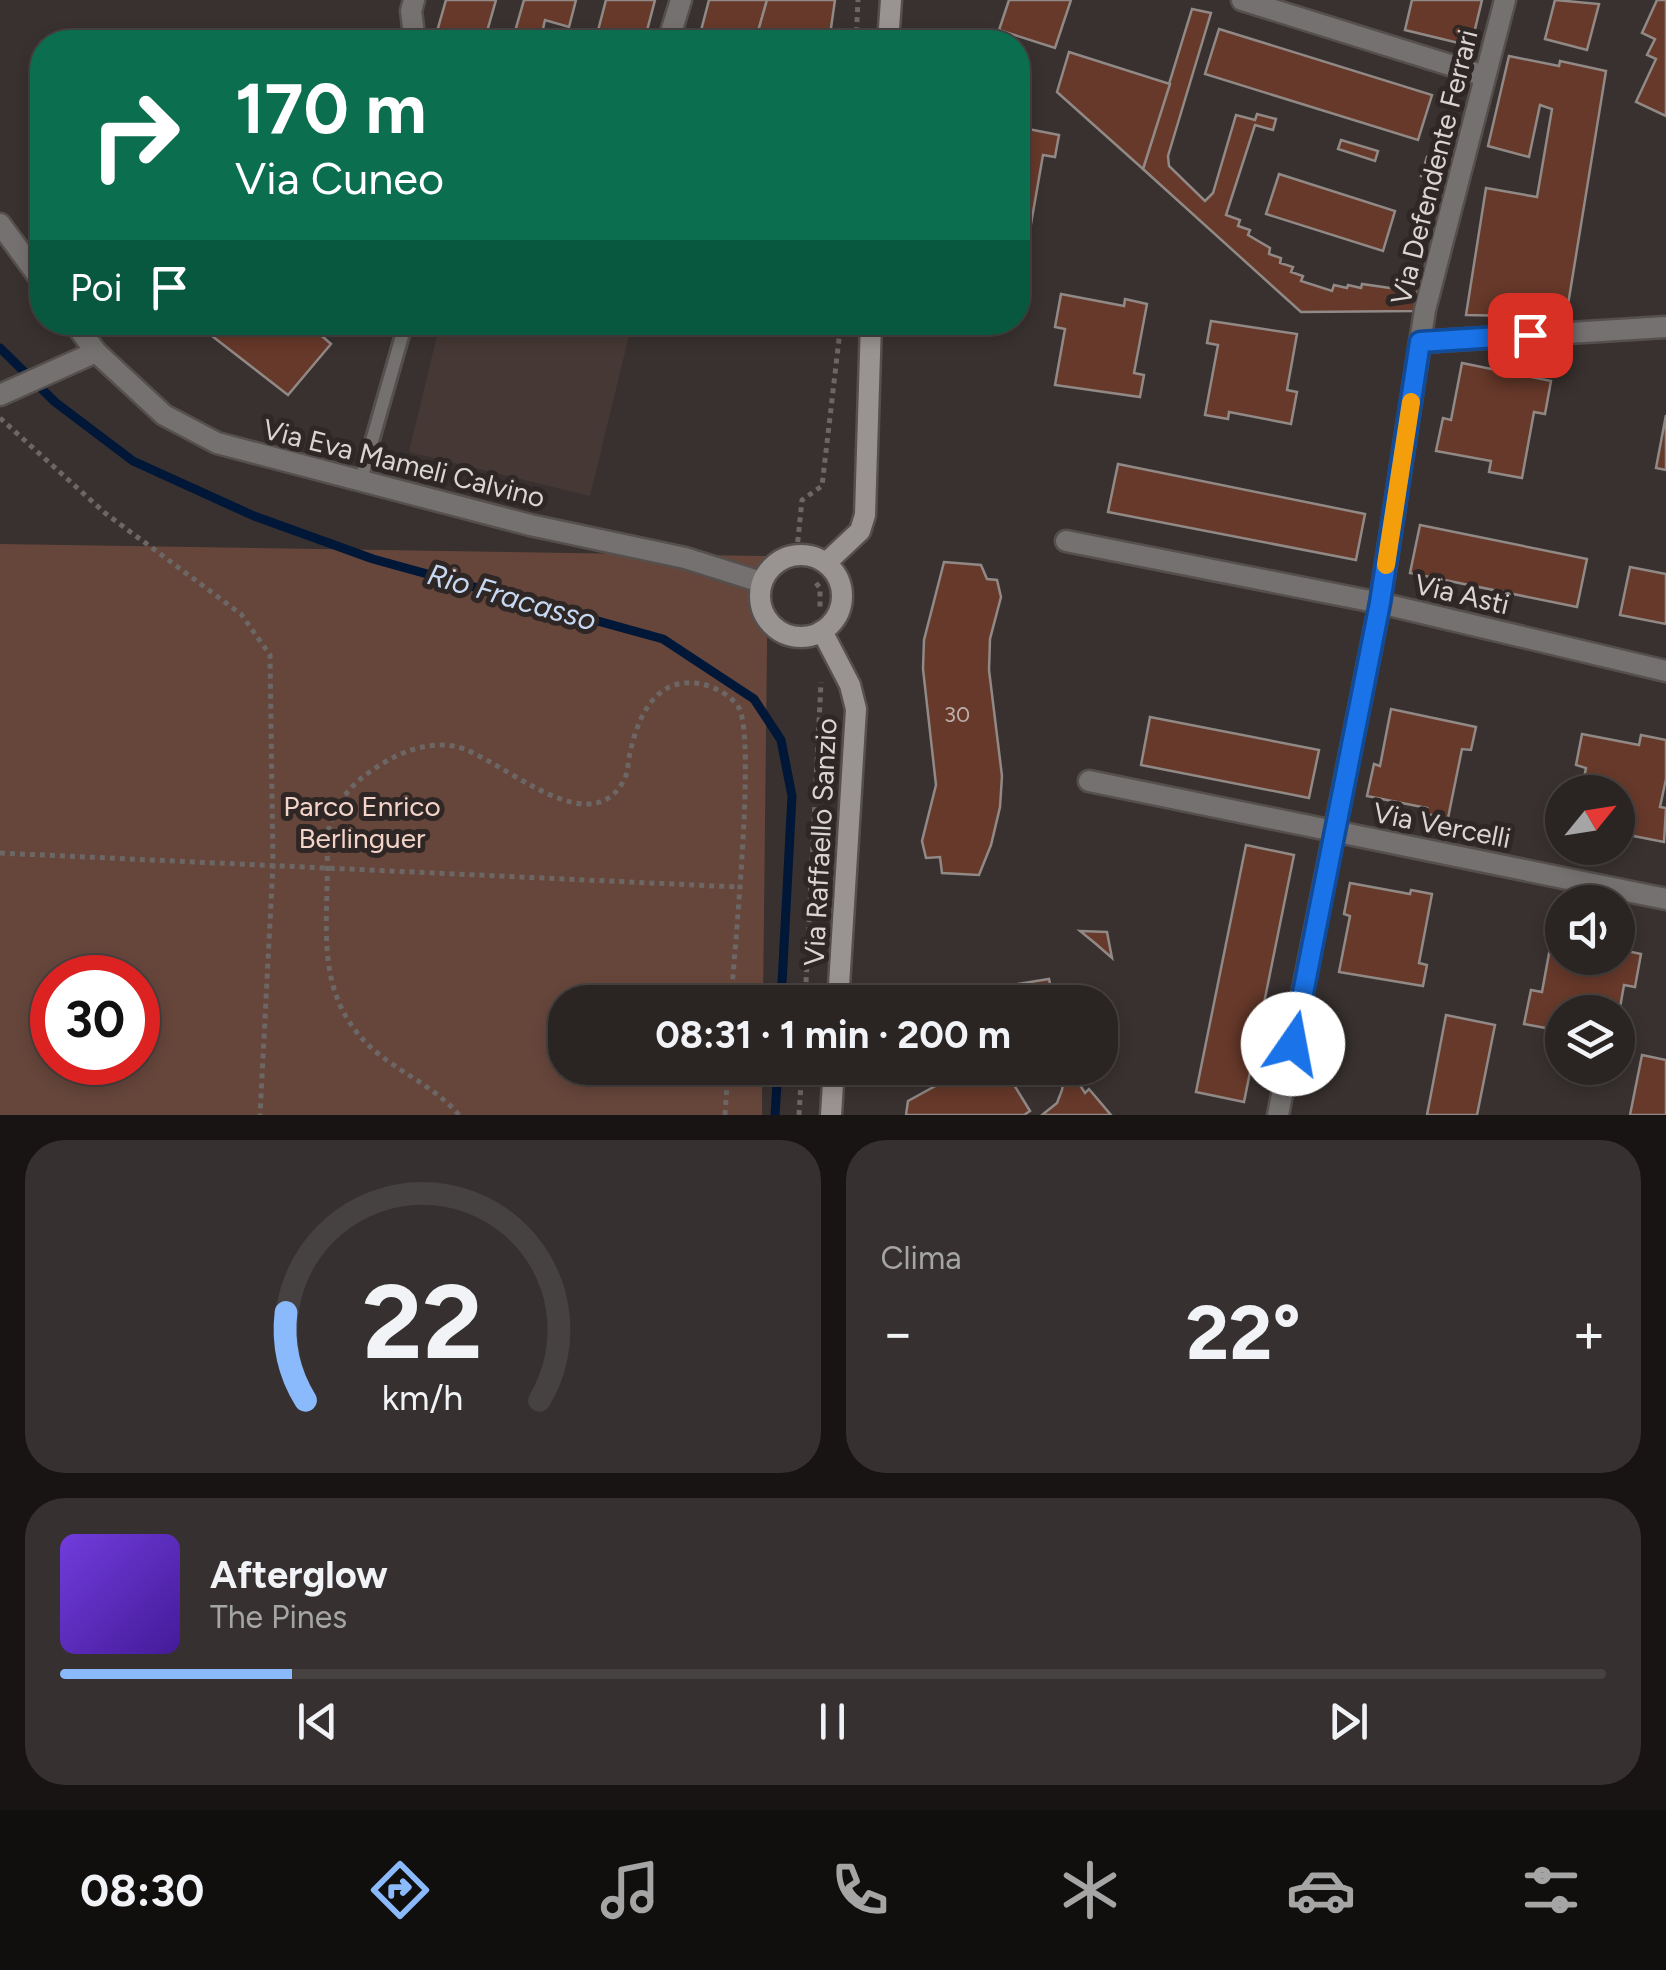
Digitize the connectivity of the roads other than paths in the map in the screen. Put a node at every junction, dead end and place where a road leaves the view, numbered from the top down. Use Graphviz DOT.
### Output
graph roads {
  1 [pos="414,0"];
  2 [pos="681,0"];
  3 [pos="892,0"];
  4 [pos="1242,0"];
  5 [pos="1505,0"];
  6 [pos="413,30"];
  7 [pos="672,30"];
  8 [pos="889,30"];
  9 [pos="1485,76"];
  10 [pos="0,224"];
  11 [pos="30,265"];
  12 [pos="1666,327"];
  13 [pos="84,335"];
  14 [pos="402,335"];
  15 [pos="871,335"];
  16 [pos="1420,342"];
  17 [pos="96,352"];
  18 [pos="0,395"];
  19 [pos="360,483"];
  20 [pos="1066,542"];
  21 [pos="826,563"];
  22 [pos="762,582"];
  23 [pos="1380,603"];
  24 [pos="822,632"];
  25 [pos="1666,671"];
  26 [pos="1090,781"];
  27 [pos="1336,832"];
  28 [pos="1666,898"];
  29 [pos="839,985"];
  30 [pos="833,1085"];
  31 [pos="831,1115"];
  32 [pos="1278,1115"];
  1 -- 6 [label="street"];
  2 -- 7 [label="street"];
  3 -- 8 [label="street"];
  4 -- 9 [label="street"];
  5 -- 9 [label="street, Via Defendente Ferrari"];
  9 -- 16 [label="street, Via Defendente Ferrari"];
  10 -- 11 [label="street"];
  12 -- 16 [label="street"];
  13 -- 17 [label="street, Via Eva Mameli Calvino"];
  14 -- 19 [label="lane"];
  15 -- 21 [label="street"];
  16 -- 23 [label="street, Via Defendente Ferrari"];
  17 -- 18 [label="street"];
  17 -- 19 [label="street, Via Eva Mameli Calvino"];
  19 -- 22 [label="street, Via Eva Mameli Calvino"];
  20 -- 23 [label="street, Via Asti"];
  21 -- 22 [label="street"];
  21 -- 24 [label="street"];
  22 -- 24 [label="street"];
  23 -- 25 [label="street, Via Asti"];
  23 -- 27 [label="street, Via Defendente Ferrari"];
  24 -- 29 [label="street, Via Raffaello Sanzio"];
  26 -- 27 [label="street, Via Vercelli"];
  27 -- 28 [label="street, Via Vercelli"];
  27 -- 32 [label="street, Via Defendente Ferrari"];
  30 -- 31 [label="street"];
}
